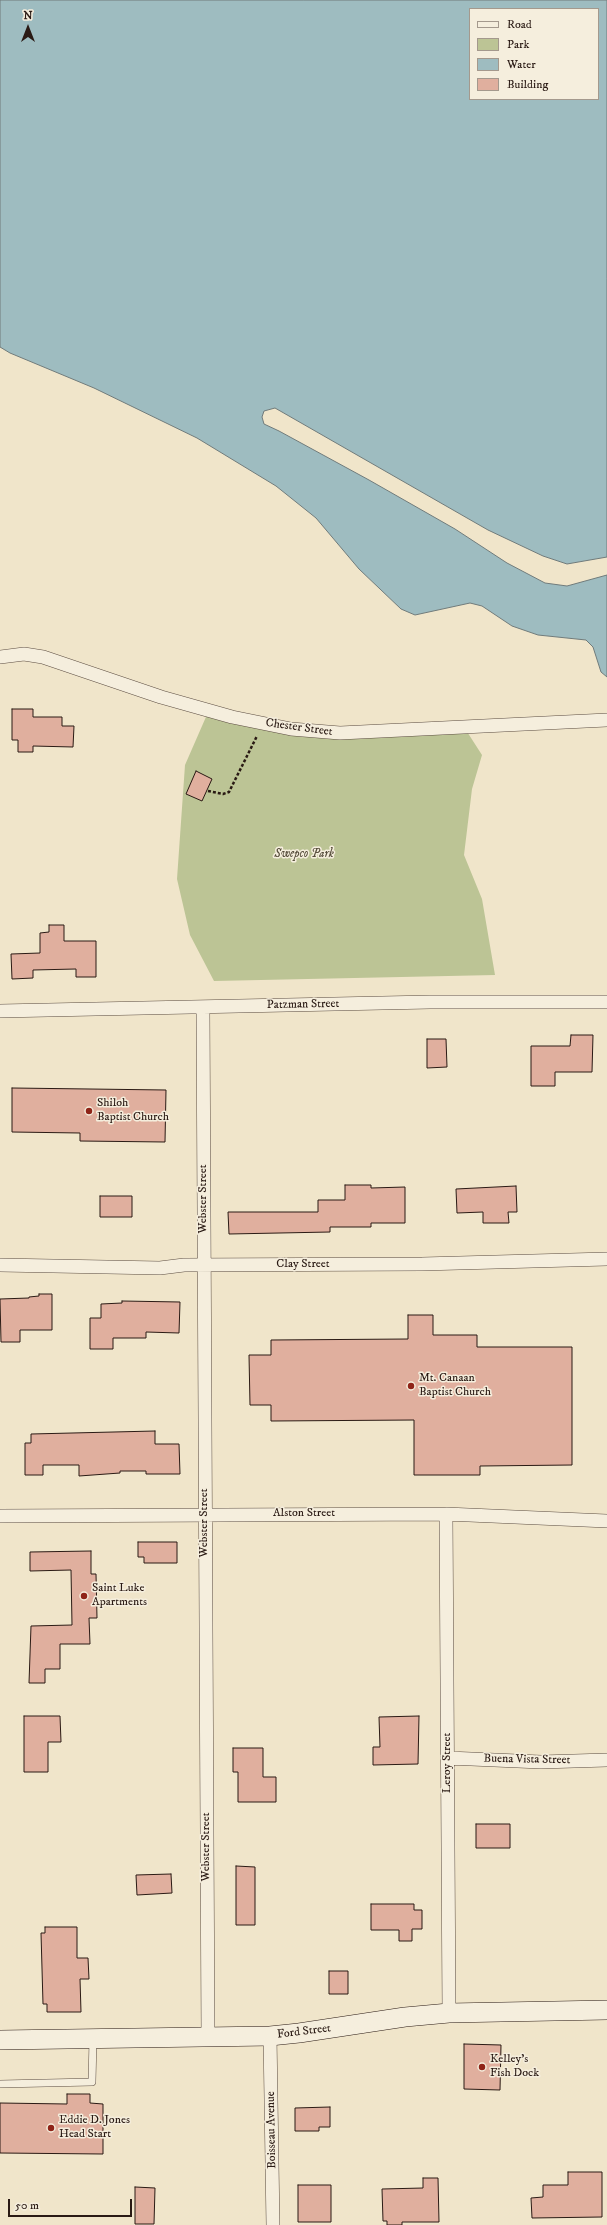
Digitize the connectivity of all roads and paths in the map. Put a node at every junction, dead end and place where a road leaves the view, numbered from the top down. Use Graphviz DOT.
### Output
graph roads {
  1 [pos="0,657"];
  2 [pos="607,720"];
  3 [pos="264,723"];
  4 [pos="208,791"];
  5 [pos="607,1002"];
  6 [pos="203,1008"];
  7 [pos="0,1011"];
  8 [pos="607,1259"];
  9 [pos="0,1265"];
  10 [pos="204,1265"];
  11 [pos="205,1514"];
  12 [pos="446,1514"];
  13 [pos="0,1516"];
  14 [pos="607,1521"];
  15 [pos="448,1758"];
  16 [pos="607,1760"];
  17 [pos="607,2010"];
  18 [pos="449,2013"];
  19 [pos="270,2036"];
  20 [pos="208,2038"];
  21 [pos="93,2039"];
  22 [pos="0,2040"];
  23 [pos="0,2084"];
  24 [pos="273,2225"];
  1 -- 3 [label="street, Chester Street"];
  2 -- 3 [label="street, Chester Street"];
  3 -- 4 [label="path"];
  5 -- 6 [label="street, Patzman Street"];
  6 -- 7 [label="street, Patzman Street"];
  6 -- 10 [label="street, Webster Street"];
  8 -- 10 [label="street, Clay Street"];
  9 -- 10 [label="street, Clay Street"];
  10 -- 11 [label="street, Webster Street"];
  11 -- 12 [label="street, Alston Street"];
  11 -- 13 [label="street, Alston Street"];
  11 -- 20 [label="street, Webster Street"];
  12 -- 14 [label="street, Alston Street"];
  12 -- 15 [label="street, Leroy Street"];
  15 -- 16 [label="street, Buena Vista Street"];
  15 -- 18 [label="street, Leroy Street"];
  17 -- 18 [label="main road, Ford Street"];
  18 -- 19 [label="main road, Ford Street"];
  19 -- 20 [label="main road, Ford Street"];
  19 -- 24 [label="street, Boisseau Avenue"];
  20 -- 21 [label="main road, Ford Street"];
  21 -- 22 [label="main road, Ford Street"];
  21 -- 23 [label="lane"];
}
